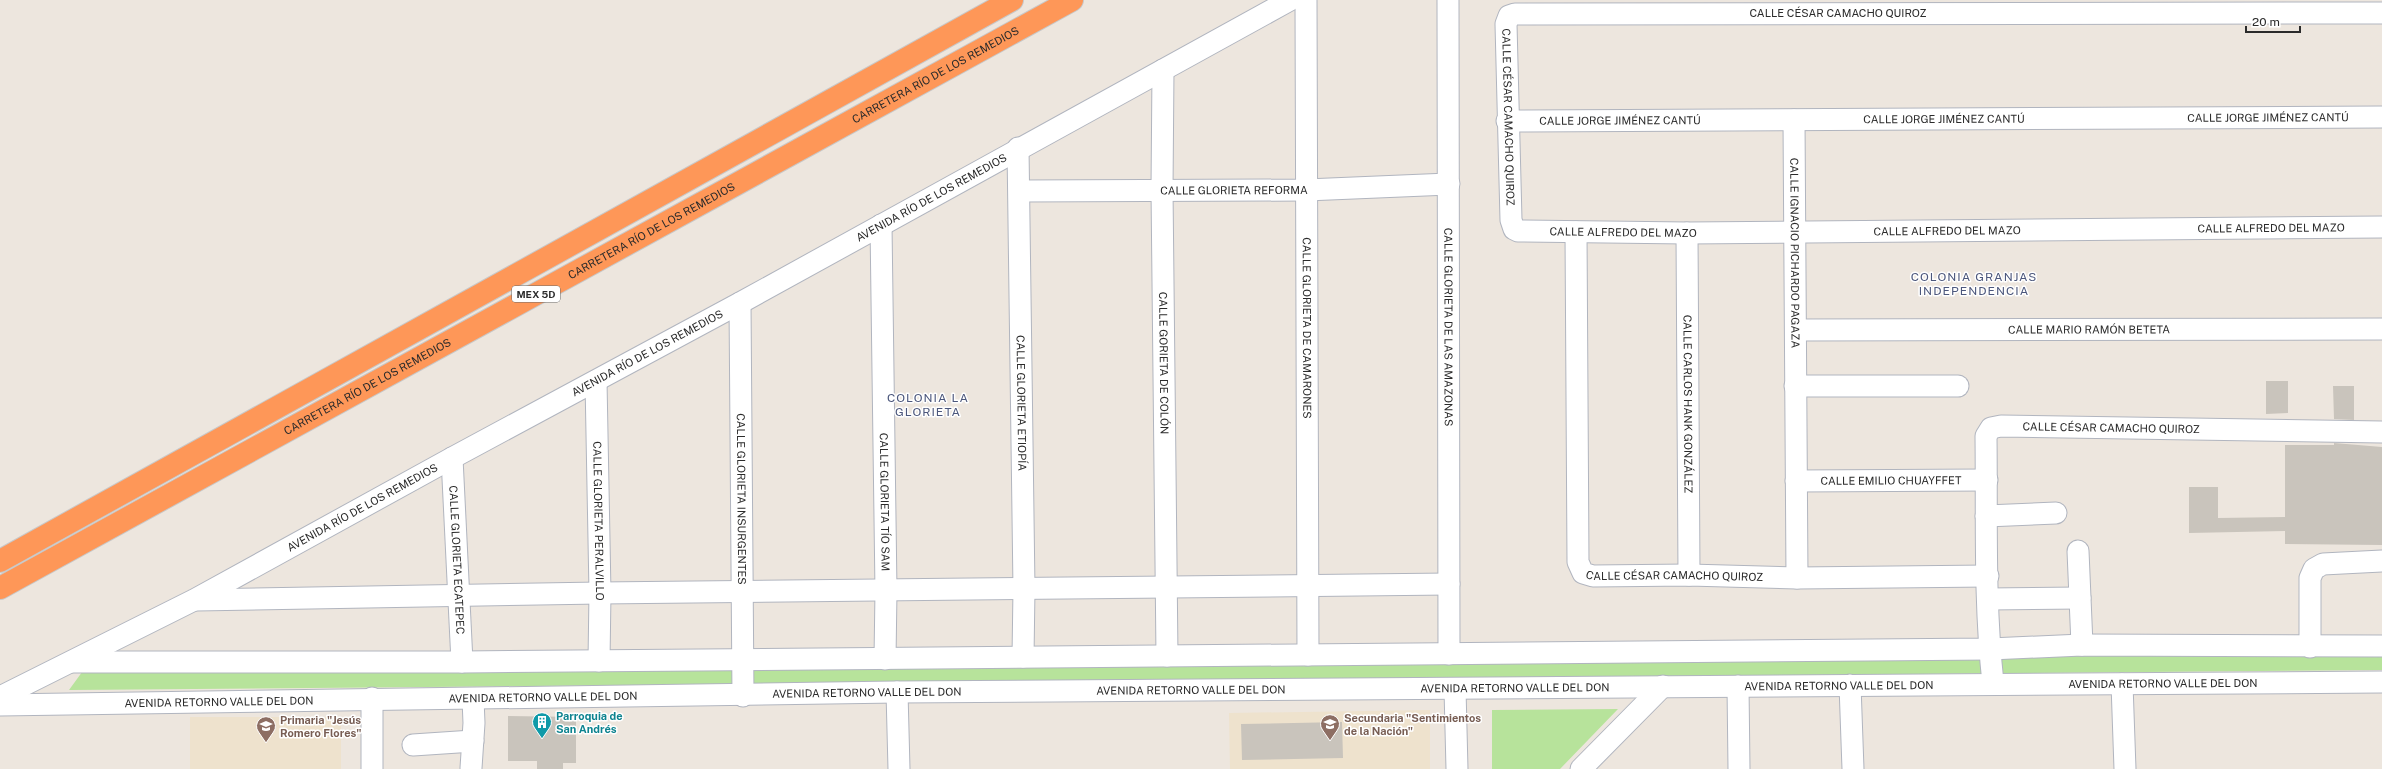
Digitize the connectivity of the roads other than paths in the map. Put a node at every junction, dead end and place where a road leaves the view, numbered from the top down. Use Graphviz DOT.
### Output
graph roads {
  1 [pos="1012,0"];
  2 [pos="1072,0"];
  3 [pos="1290,0"];
  4 [pos="1306,0"];
  5 [pos="1448,0"];
  6 [pos="2382,13"];
  7 [pos="1163,70"];
  8 [pos="2382,117"];
  9 [pos="1794,120"];
  10 [pos="1507,121"];
  11 [pos="1018,148"];
  12 [pos="1449,184"];
  13 [pos="1162,189"];
  14 [pos="1306,190"];
  15 [pos="1020,191"];
  16 [pos="881,225"];
  17 [pos="2382,227"];
  18 [pos="1514,229"];
  19 [pos="1576,232"];
  20 [pos="1796,232"];
  21 [pos="1687,233"];
  22 [pos="740,303"];
  23 [pos="2382,328"];
  24 [pos="1796,330"];
  25 [pos="596,381"];
  26 [pos="1795,386"];
  27 [pos="1958,386"];
  28 [pos="2382,432"];
  29 [pos="452,458"];
  30 [pos="1987,480"];
  31 [pos="1796,481"];
  32 [pos="2056,513"];
  33 [pos="1986,516"];
  34 [pos="2078,551"];
  35 [pos="0,561"];
  36 [pos="2382,561"];
  37 [pos="1689,575"];
  38 [pos="1988,576"];
  39 [pos="1797,578"];
  40 [pos="1449,584"];
  41 [pos="1308,586"];
  42 [pos="1166,587"];
  43 [pos="0,588"];
  44 [pos="1024,589"];
  45 [pos="886,591"];
  46 [pos="742,592"];
  47 [pos="600,593"];
  48 [pos="458,596"];
  49 [pos="2080,598"];
  50 [pos="1988,599"];
  51 [pos="194,600"];
  52 [pos="2082,645"];
  53 [pos="2382,646"];
  54 [pos="2310,647"];
  55 [pos="1990,649"];
  56 [pos="1449,654"];
  57 [pos="1308,655"];
  58 [pos="1167,656"];
  59 [pos="1023,657"];
  60 [pos="885,659"];
  61 [pos="743,660"];
  62 [pos="599,661"];
  63 [pos="73,662"];
  64 [pos="462,662"];
  65 [pos="2382,682"];
  66 [pos="1993,683"];
  67 [pos="2122,684"];
  68 [pos="1850,685"];
  69 [pos="1663,686"];
  70 [pos="1738,686"];
  71 [pos="1455,689"];
  72 [pos="898,692"];
  73 [pos="743,696"];
  74 [pos="0,697"];
  75 [pos="372,698"];
  76 [pos="473,699"];
  77 [pos="0,704"];
  78 [pos="473,741"];
  79 [pos="413,745"];
  80 [pos="471,768"];
  81 [pos="372,769"];
  82 [pos="899,769"];
  83 [pos="1457,769"];
  84 [pos="1581,769"];
  85 [pos="1739,769"];
  86 [pos="1853,769"];
  87 [pos="2125,769"];
  1 -- 35 [label="highway, MEX 5D"];
  2 -- 43 [label="highway, CARRETERA RÍO DE LOS REMEDIOS / MEX 5D"];
  3 -- 7 [label="street, AVENIDA RÍO DE LOS REMEDIOS"];
  4 -- 14 [label="street, CALLE GLORIETA DE CAMARONES"];
  5 -- 12 [label="street, CALLE GLORIETA DE LAS AMAZONAS"];
  6 -- 10 [label="street, CALLE CÉSAR CAMACHO QUIROZ"];
  7 -- 11 [label="street, AVENIDA RÍO DE LOS REMEDIOS"];
  7 -- 13 [label="street, CALLE GORIETA DE COLÓN"];
  8 -- 9 [label="street, CALLE JORGE JIMÉNEZ CANTÚ"];
  9 -- 10 [label="street, CALLE JORGE JIMÉNEZ CANTÚ"];
  9 -- 20 [label="street, CALLE IGNACIO PICHARDO PAGAZA"];
  10 -- 18 [label="street, CALLE CÉSAR CAMACHO QUIROZ"];
  11 -- 15 [label="street, CALLE GLORIETA ETIOPÍA"];
  11 -- 16 [label="street, AVENIDA RÍO DE LOS REMEDIOS"];
  12 -- 14 [label="street, CALLE GLORIETA REFORMA"];
  12 -- 40 [label="street, CALLE GLORIETA DE LAS AMAZONAS"];
  13 -- 14 [label="street, CALLE GLORIETA REFORMA"];
  13 -- 15 [label="street, CALLE GLORIETA REFORMA"];
  13 -- 42 [label="street, CALLE GORIETA DE COLÓN"];
  14 -- 41 [label="street, CALLE GLORIETA DE CAMARONES"];
  15 -- 44 [label="street, CALLE GLORIETA ETIOPÍA"];
  16 -- 22 [label="street, AVENIDA RÍO DE LOS REMEDIOS"];
  16 -- 45 [label="street, CALLE GLORIETA TÍO SAM"];
  17 -- 20 [label="street, CALLE ALFREDO DEL MAZO"];
  18 -- 19 [label="street, CALLE ALFREDO DEL MAZO"];
  19 -- 21 [label="street, CALLE ALFREDO DEL MAZO"];
  19 -- 37 [label="street, CALLE CÉSAR CAMACHO QUIROZ"];
  20 -- 21 [label="street, CALLE ALFREDO DEL MAZO"];
  20 -- 24 [label="street, CALLE IGNACIO PICHARDO PAGAZA"];
  21 -- 37 [label="street, CALLE CARLOS HANK GONZÁLEZ"];
  22 -- 25 [label="street, AVENIDA RÍO DE LOS REMEDIOS"];
  22 -- 46 [label="street, CALLE GLORIETA INSURGENTES"];
  23 -- 24 [label="street, CALLE MARIO RAMÓN BETETA"];
  24 -- 26 [label="street, CALLE IGNACIO PICHARDO PAGAZA"];
  25 -- 29 [label="street, AVENIDA RÍO DE LOS REMEDIOS"];
  25 -- 47 [label="street, CALLE GLORIETA PERALVILLO"];
  26 -- 27 [label="street"];
  26 -- 31 [label="street, CALLE IGNACIO PICHARDO PAGAZA"];
  28 -- 30 [label="street, CALLE CÉSAR CAMACHO QUIROZ"];
  29 -- 48 [label="street, CALLE GLORIETA ECATEPEC"];
  29 -- 51 [label="street, AVENIDA RÍO DE LOS REMEDIOS"];
  30 -- 31 [label="street, CALLE EMILIO CHUAYFFET"];
  30 -- 33 [label="street, CALLE CÉSAR CAMACHO QUIROZ"];
  31 -- 39 [label="street, CALLE IGNACIO PICHARDO PAGAZA"];
  32 -- 33 [label="street"];
  33 -- 38 [label="street, CALLE CÉSAR CAMACHO QUIROZ"];
  34 -- 49 [label="street"];
  36 -- 54 [label="street"];
  37 -- 39 [label="street, CALLE CÉSAR CAMACHO QUIROZ"];
  38 -- 39 [label="street, CALLE CÉSAR CAMACHO QUIROZ"];
  38 -- 50 [label="street, CALLE CÉSAR CAMACHO QUIROZ"];
  40 -- 41 [label="street"];
  40 -- 56 [label="street, CALLE GLORIETA DE LAS AMAZONAS"];
  41 -- 42 [label="street"];
  41 -- 57 [label="street, CALLE GLORIETA DE CAMARONES"];
  42 -- 44 [label="street"];
  42 -- 58 [label="street, CALLE GORIETA DE COLÓN"];
  44 -- 45 [label="street"];
  44 -- 59 [label="street, CALLE GLORIETA ETIOPÍA"];
  45 -- 46 [label="street"];
  45 -- 60 [label="street, CALLE GLORIETA TÍO SAM"];
  46 -- 47 [label="street"];
  46 -- 61 [label="street, CALLE GLORIETA INSURGENTES"];
  47 -- 48 [label="street"];
  47 -- 62 [label="street, CALLE GLORIETA PERALVILLO"];
  48 -- 51 [label="street"];
  48 -- 64 [label="street, CALLE GLORIETA ECATEPEC"];
  49 -- 50 [label="street"];
  49 -- 52 [label="street"];
  50 -- 55 [label="street, CALLE CÉSAR CAMACHO QUIROZ"];
  51 -- 63 [label="street, AVENIDA RÍO DE LOS REMEDIOS"];
  52 -- 54 [label="street"];
  52 -- 55 [label="street"];
  53 -- 54 [label="street"];
  55 -- 56 [label="street"];
  55 -- 66 [label="street, CALLE CÉSAR CAMACHO QUIROZ"];
  56 -- 57 [label="street"];
  57 -- 58 [label="street"];
  58 -- 59 [label="street"];
  59 -- 60 [label="street"];
  60 -- 61 [label="street"];
  61 -- 62 [label="street"];
  61 -- 73 [label="street, CALLE GLORIETA INSURGENTES"];
  62 -- 64 [label="street"];
  63 -- 64 [label="street"];
  63 -- 74 [label="street, AVENIDA RÍO DE LOS REMEDIOS"];
  65 -- 67 [label="street, AVENIDA RETORNO VALLE DEL DON"];
  66 -- 67 [label="street, AVENIDA RETORNO VALLE DEL DON"];
  66 -- 68 [label="street, AVENIDA RETORNO VALLE DEL DON"];
  67 -- 87 [label="street"];
  68 -- 70 [label="street, AVENIDA RETORNO VALLE DEL DON"];
  68 -- 86 [label="street"];
  69 -- 70 [label="street, AVENIDA RETORNO VALLE DEL DON"];
  69 -- 71 [label="street, AVENIDA RETORNO VALLE DEL DON"];
  69 -- 84 [label="street"];
  70 -- 85 [label="street"];
  71 -- 72 [label="street, AVENIDA RETORNO VALLE DEL DON"];
  71 -- 83 [label="street"];
  72 -- 73 [label="street, AVENIDA RETORNO VALLE DEL DON"];
  72 -- 82 [label="street"];
  73 -- 76 [label="street, AVENIDA RETORNO VALLE DEL DON"];
  75 -- 76 [label="street, AVENIDA RETORNO VALLE DEL DON"];
  75 -- 77 [label="street, AVENIDA RETORNO VALLE DEL DON"];
  75 -- 81 [label="street"];
  76 -- 78 [label="street"];
  78 -- 79 [label="street"];
  78 -- 80 [label="street"];
}
